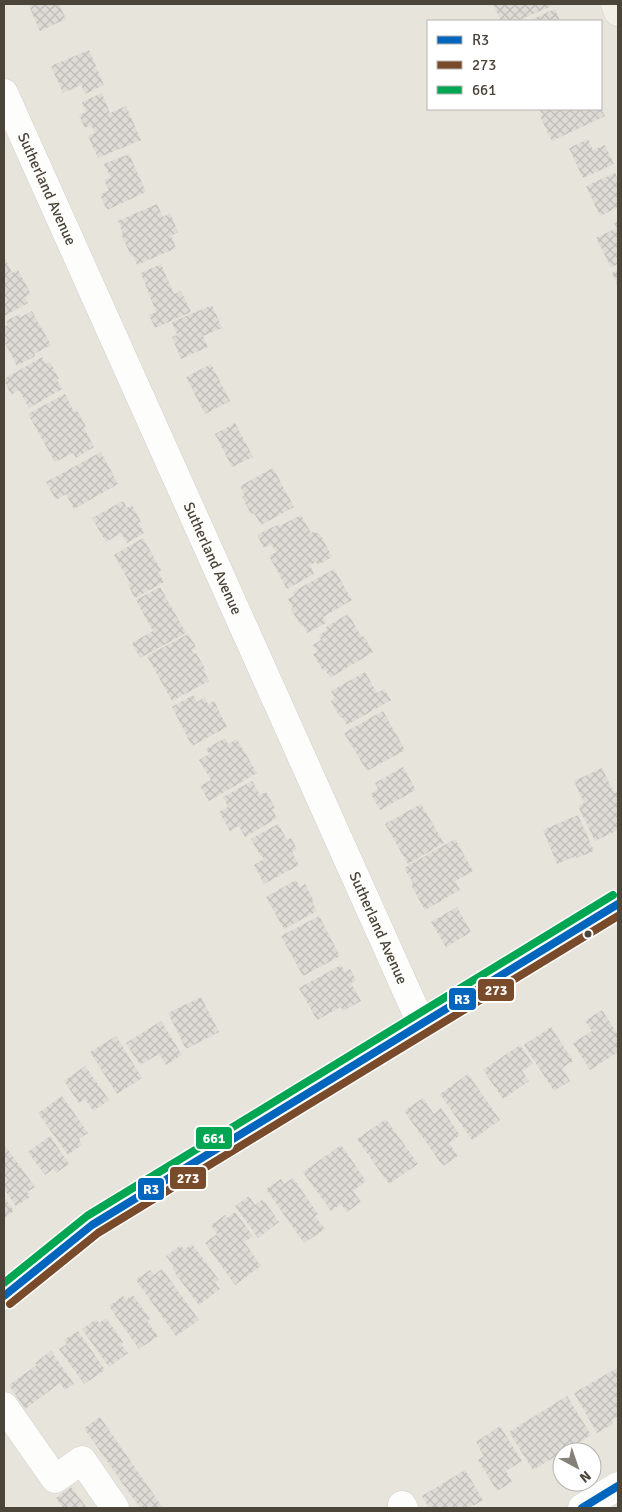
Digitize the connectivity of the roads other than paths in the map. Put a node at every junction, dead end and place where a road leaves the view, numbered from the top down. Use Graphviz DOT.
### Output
graph roads {
  1 [pos="615,4"];
  2 [pos="618,12"];
  3 [pos="4,93"];
  4 [pos="618,904"];
  5 [pos="421,1023"];
  6 [pos="4,1296"];
  7 [pos="4,1406"];
  8 [pos="618,1486"];
  9 [pos="115,1508"];
  10 [pos="582,1508"];
  1 -- 2 [label="main road"];
  3 -- 5 [label="street, Sutherland Avenue"];
  4 -- 5 [label="street"];
  5 -- 6 [label="street"];
  7 -- 9 [label="street"];
  8 -- 10 [label="street"];
}
